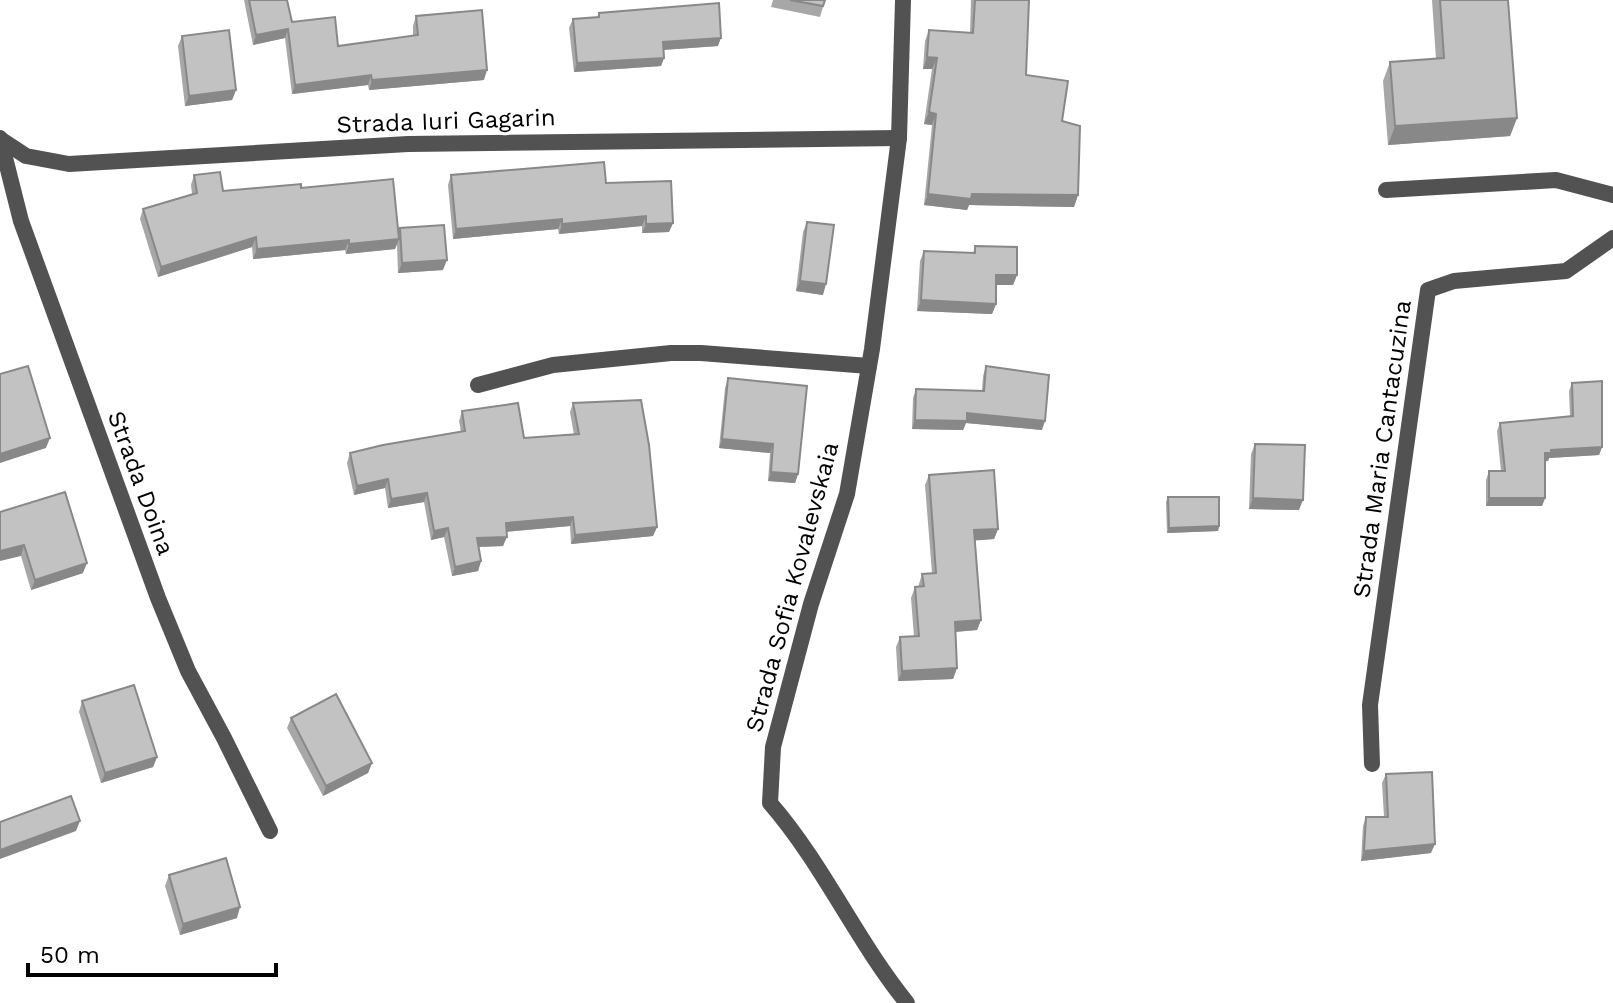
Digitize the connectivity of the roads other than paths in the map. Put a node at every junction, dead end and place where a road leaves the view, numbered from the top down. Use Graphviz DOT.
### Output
graph roads {
  1 [pos="903,0"];
  2 [pos="899,138"];
  3 [pos="0,139"];
  4 [pos="1386,190"];
  5 [pos="1613,195"];
  6 [pos="1613,238"];
  7 [pos="869,366"];
  8 [pos="478,385"];
  9 [pos="1372,764"];
  10 [pos="270,831"];
  11 [pos="907,1003"];
  1 -- 2 [label="street, Strada Sofia Kovalevskaia"];
  2 -- 3 [label="street, Strada Iuri Gagarin"];
  2 -- 7 [label="street, Strada Sofia Kovalevskaia"];
  3 -- 10 [label="street, Strada Doina"];
  4 -- 5 [label="street"];
  6 -- 9 [label="street, Strada Maria Cantacuzina"];
  7 -- 8 [label="street"];
  7 -- 11 [label="street, Strada Sofia Kovalevskaia"];
}
